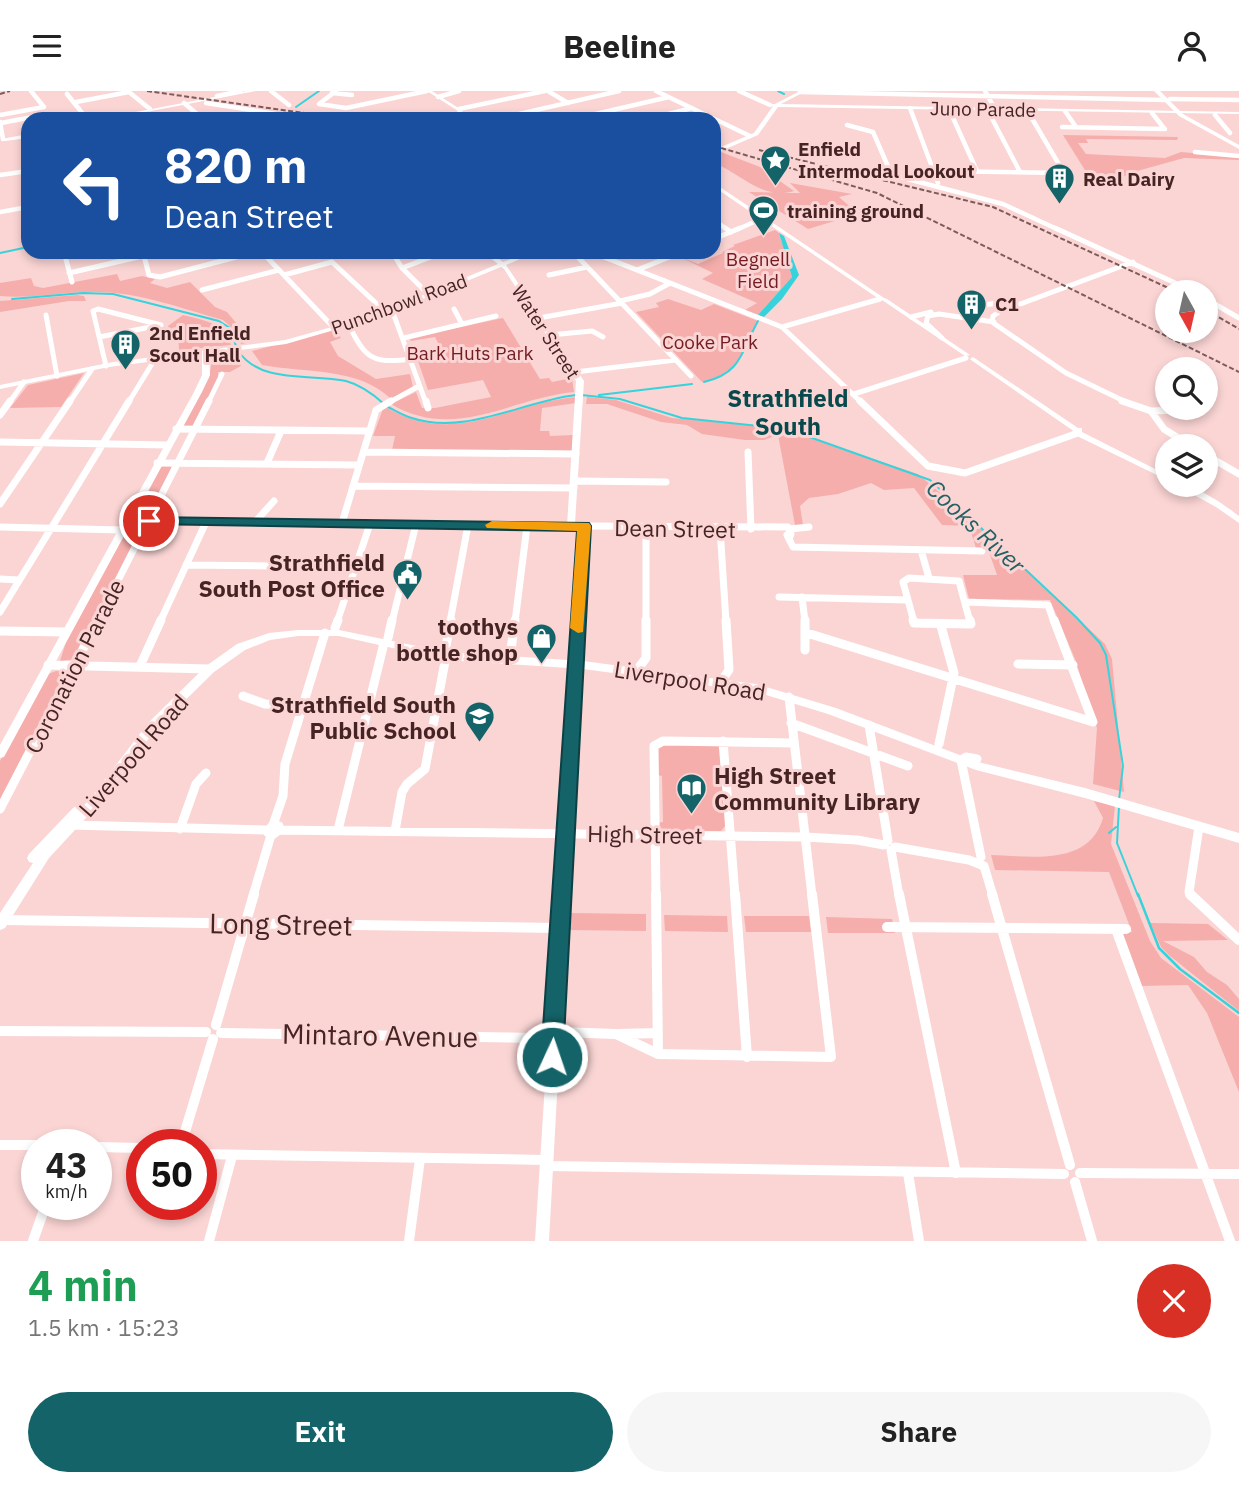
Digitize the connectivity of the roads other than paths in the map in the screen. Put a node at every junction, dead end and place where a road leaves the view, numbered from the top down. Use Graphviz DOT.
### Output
graph roads {
  1 [pos="31,91"];
  2 [pos="241,91"];
  3 [pos="254,91"];
  4 [pos="271,91"];
  5 [pos="387,91"];
  6 [pos="428,91"];
  7 [pos="459,91"];
  8 [pos="546,91"];
  9 [pos="619,91"];
  10 [pos="656,91"];
  11 [pos="679,91"];
  12 [pos="739,91"];
  13 [pos="985,91"];
  14 [pos="1157,91"];
  15 [pos="1163,91"];
  16 [pos="334,92"];
  17 [pos="803,92"];
  18 [pos="67,94"];
  19 [pos="352,95"];
  20 [pos="441,95"];
  21 [pos="217,96"];
  22 [pos="667,96"];
  23 [pos="397,97"];
  24 [pos="988,98"];
  25 [pos="1168,100"];
  26 [pos="1239,100"];
  27 [pos="206,101"];
  28 [pos="76,102"];
  29 [pos="184,103"];
  30 [pos="568,103"];
  31 [pos="289,105"];
  32 [pos="772,105"];
  33 [pos="692,108"];
  34 [pos="910,108"];
  35 [pos="150,109"];
  36 [pos="949,109"];
  37 [pos="988,109"];
  38 [pos="995,109"];
  39 [pos="1027,110"];
  40 [pos="462,111"];
  41 [pos="1065,111"];
  42 [pos="1112,111"];
  43 [pos="82,112"];
  44 [pos="134,112"];
  45 [pos="195,112"];
  46 [pos="268,112"];
  47 [pos="528,112"];
  48 [pos="602,112"];
  49 [pos="676,112"];
  50 [pos="699,112"];
  51 [pos="1182,112"];
  52 [pos="1152,113"];
  53 [pos="1239,114"];
  54 [pos="0,115"];
  55 [pos="1215,115"];
  56 [pos="21,119"];
  57 [pos="0,123"];
  58 [pos="721,123"];
  59 [pos="847,125"];
  60 [pos="1075,126"];
  61 [pos="1062,127"];
  62 [pos="743,133"];
  63 [pos="1230,133"];
  64 [pos="752,134"];
  65 [pos="21,137"];
  66 [pos="2,139"];
  67 [pos="1239,145"];
  68 [pos="721,149"];
  69 [pos="1195,152"];
  70 [pos="1239,156"];
  71 [pos="21,171"];
  72 [pos="934,171"];
  73 [pos="977,171"];
  74 [pos="1020,172"];
  75 [pos="0,174"];
  76 [pos="937,185"];
  77 [pos="721,190"];
  78 [pos="21,208"];
  79 [pos="0,212"];
  80 [pos="760,220"];
  81 [pos="721,225"];
  82 [pos="731,232"];
  83 [pos="721,236"];
  84 [pos="66,259"];
  85 [pos="131,259"];
  86 [pos="145,259"];
  87 [pos="229,259"];
  88 [pos="269,259"];
  89 [pos="396,259"];
  90 [pos="426,259"];
  91 [pos="495,259"];
  92 [pos="517,259"];
  93 [pos="580,259"];
  94 [pos="609,259"];
  95 [pos="664,259"];
  96 [pos="1133,262"];
  97 [pos="503,265"];
  98 [pos="587,267"];
  99 [pos="402,268"];
  100 [pos="279,269"];
  101 [pos="637,270"];
  102 [pos="69,273"];
  103 [pos="284,275"];
  104 [pos="549,275"];
  105 [pos="1170,280"];
  106 [pos="72,282"];
  107 [pos="670,283"];
  108 [pos="202,290"];
  109 [pos="429,295"];
  110 [pos="882,299"];
  111 [pos="621,302"];
  112 [pos="998,303"];
  113 [pos="377,304"];
  114 [pos="1218,306"];
  115 [pos="454,309"];
  116 [pos="392,310"];
  117 [pos="47,315"];
  118 [pos="496,316"];
  119 [pos="961,316"];
  120 [pos="1237,316"];
  121 [pos="911,317"];
  122 [pos="538,318"];
  123 [pos="995,321"];
  124 [pos="348,324"];
  125 [pos="462,324"];
  126 [pos="782,327"];
  127 [pos="334,328"];
  128 [pos="550,335"];
  129 [pos="99,337"];
  130 [pos="603,337"];
  131 [pos="404,338"];
  132 [pos="942,338"];
  133 [pos="230,350"];
  134 [pos="205,353"];
  135 [pos="969,357"];
  136 [pos="172,358"];
  137 [pos="155,359"];
  138 [pos="411,359"];
  139 [pos="676,360"];
  140 [pos="107,365"];
  141 [pos="204,366"];
  142 [pos="92,369"];
  143 [pos="575,372"];
  144 [pos="222,374"];
  145 [pos="57,376"];
  146 [pos="691,376"];
  147 [pos="24,382"];
  148 [pos="419,386"];
  149 [pos="0,387"];
  150 [pos="854,394"];
  151 [pos="428,408"];
  152 [pos="1152,412"];
  153 [pos="1155,412"];
  154 [pos="0,415"];
  155 [pos="176,429"];
  156 [pos="196,430"];
  157 [pos="281,431"];
  158 [pos="370,431"];
  159 [pos="1080,433"];
  160 [pos="1172,434"];
  161 [pos="0,442"];
  162 [pos="41,443"];
  163 [pos="104,444"];
  164 [pos="167,445"];
  165 [pos="364,452"];
  166 [pos="748,452"];
  167 [pos="576,454"];
  168 [pos="1218,462"];
  169 [pos="158,463"];
  170 [pos="179,463"];
  171 [pos="267,463"];
  172 [pos="359,465"];
  173 [pos="1155,472"];
  174 [pos="1239,474"];
  175 [pos="666,482"];
  176 [pos="574,484"];
  177 [pos="353,486"];
  178 [pos="1203,497"];
  179 [pos="274,501"];
  180 [pos="0,504"];
  181 [pos="1239,520"];
  182 [pos="149,521"];
  183 [pos="206,522"];
  184 [pos="255,522"];
  185 [pos="342,523"];
  186 [pos="370,524"];
  187 [pos="416,524"];
  188 [pos="123,525"];
  189 [pos="468,525"];
  190 [pos="527,526"];
  191 [pos="571,526"];
  192 [pos="584,526"];
  193 [pos="0,527"];
  194 [pos="646,527"];
  195 [pos="809,527"];
  196 [pos="720,528"];
  197 [pos="51,529"];
  198 [pos="751,529"];
  199 [pos="788,529"];
  200 [pos="921,549"];
  201 [pos="982,551"];
  202 [pos="186,565"];
  203 [pos="355,567"];
  204 [pos="929,578"];
  205 [pos="0,579"];
  206 [pos="19,580"];
  207 [pos="779,597"];
  208 [pos="802,597"];
  209 [pos="907,600"];
  210 [pos="965,602"];
  211 [pos="0,612"];
  212 [pos="941,626"];
  213 [pos="330,630"];
  214 [pos="0,631"];
  215 [pos="66,632"];
  216 [pos="807,633"];
  217 [pos="386,641"];
  218 [pos="805,650"];
  219 [pos="445,654"];
  220 [pos="510,657"];
  221 [pos="575,662"];
  222 [pos="643,662"];
  223 [pos="1018,664"];
  224 [pos="48,665"];
  225 [pos="74,665"];
  226 [pos="1073,665"];
  227 [pos="140,666"];
  228 [pos="206,669"];
  229 [pos="726,674"];
  230 [pos="954,677"];
  231 [pos="243,696"];
  232 [pos="789,697"];
  233 [pos="303,706"];
  234 [pos="791,723"];
  235 [pos="869,725"];
  236 [pos="4,741"];
  237 [pos="723,741"];
  238 [pos="793,743"];
  239 [pos="939,744"];
  240 [pos="873,753"];
  241 [pos="0,754"];
  242 [pos="960,756"];
  243 [pos="908,766"];
  244 [pos="206,773"];
  245 [pos="1105,796"];
  246 [pos="1134,804"];
  247 [pos="0,810"];
  248 [pos="68,825"];
  249 [pos="1199,827"];
  250 [pos="180,829"];
  251 [pos="272,830"];
  252 [pos="338,830"];
  253 [pos="395,831"];
  254 [pos="1239,831"];
  255 [pos="564,833"];
  256 [pos="654,835"];
  257 [pos="729,835"];
  258 [pos="805,837"];
  259 [pos="1239,838"];
  260 [pos="889,846"];
  261 [pos="980,861"];
  262 [pos="1,918"];
  263 [pos="246,924"];
  264 [pos="887,927"];
  265 [pos="904,927"];
  266 [pos="559,928"];
  267 [pos="1002,928"];
  268 [pos="1239,940"];
  269 [pos="0,1031"];
  270 [pos="214,1032"];
  271 [pos="657,1033"];
  272 [pos="616,1034"];
  273 [pos="553,1035"];
  274 [pos="658,1054"];
  275 [pos="747,1056"];
  276 [pos="186,1129"];
  277 [pos="0,1145"];
  278 [pos="21,1146"];
  279 [pos="217,1155"];
  280 [pos="232,1156"];
  281 [pos="420,1159"];
  282 [pos="546,1163"];
  283 [pos="908,1173"];
  284 [pos="956,1173"];
  285 [pos="1072,1173"];
  286 [pos="1206,1174"];
  287 [pos="1239,1174"];
  288 [pos="40,1220"];
  289 [pos="33,1241"];
  290 [pos="209,1241"];
  291 [pos="409,1241"];
  292 [pos="542,1241"];
  293 [pos="919,1241"];
  294 [pos="1092,1241"];
  295 [pos="1230,1241"];
  1 -- 54 [label="street"];
  2 -- 21 [label="street"];
  3 -- 27 [label="main road"];
  4 -- 31 [label="street"];
  5 -- 23 [label="street"];
  6 -- 20 [label="main road"];
  6 -- 23 [label="street"];
  7 -- 20 [label="street"];
  8 -- 30 [label="street"];
  8 -- 40 [label="street"];
  9 -- 30 [label="street"];
  10 -- 22 [label="street"];
  11 -- 22 [label="street"];
  12 -- 32 [label="street"];
  13 -- 24 [label="street"];
  14 -- 25 [label="highway"];
  15 -- 25 [label="highway"];
  16 -- 19 [label="street"];
  16 -- 23 [label="street"];
  17 -- 24 [label="street"];
  17 -- 32 [label="main road"];
  18 -- 28 [label="street"];
  20 -- 40 [label="main road"];
  22 -- 33 [label="street"];
  22 -- 48 [label="street"];
  24 -- 25 [label="street"];
  24 -- 38 [label="street"];
  25 -- 26 [label="street"];
  25 -- 51 [label="highway"];
  27 -- 29 [label="main road"];
  27 -- 46 [label="street"];
  28 -- 35 [label="street"];
  28 -- 43 [label="street"];
  29 -- 35 [label="main road"];
  29 -- 45 [label="street"];
  30 -- 47 [label="street"];
  32 -- 34 [label="main road, Juno Parade"];
  32 -- 64 [label="main road"];
  33 -- 49 [label="street"];
  33 -- 50 [label="street"];
  34 -- 36 [label="main road, Juno Parade"];
  34 -- 72 [label="street"];
  35 -- 44 [label="main road"];
  36 -- 37 [label="main road, Juno Parade"];
  36 -- 73 [label="street"];
  37 -- 38 [label="main road, Juno Parade"];
  37 -- 74 [label="street"];
  38 -- 39 [label="main road, Juno Parade"];
  39 -- 41 [label="main road, Juno Parade"];
  39 -- 74 [label="street"];
  41 -- 42 [label="main road, Juno Parade"];
  41 -- 60 [label="street"];
  42 -- 51 [label="main road, Juno Parade"];
  42 -- 52 [label="main road, Juno Parade"];
  51 -- 52 [label="main road, Juno Parade"];
  51 -- 53 [label="main road, Juno Parade"];
  51 -- 55 [label="main road, Juno Parade"];
  51 -- 67 [label="highway"];
  52 -- 60 [label="street"];
  53 -- 55 [label="main road, Juno Parade"];
  55 -- 63 [label="street"];
  56 -- 57 [label="street"];
  57 -- 66 [label="street"];
  58 -- 62 [label="street"];
  59 -- 76 [label="street"];
  60 -- 61 [label="street"];
  62 -- 64 [label="main road"];
  64 -- 68 [label="main road"];
  65 -- 66 [label="main road"];
  69 -- 70 [label="street"];
  71 -- 75 [label="street"];
  72 -- 73 [label="street"];
  72 -- 76 [label="street"];
  73 -- 74 [label="street"];
  76 -- 96 [label="street"];
  77 -- 80 [label="main road"];
  78 -- 79 [label="street"];
  80 -- 82 [label="street"];
  80 -- 110 [label="main road"];
  81 -- 82 [label="street"];
  82 -- 83 [label="street"];
  84 -- 102 [label="street"];
  85 -- 102 [label="street"];
  86 -- 87 [label="street"];
  88 -- 100 [label="street"];
  89 -- 99 [label="street"];
  90 -- 99 [label="street"];
  91 -- 97 [label="main road, Water Street"];
  92 -- 97 [label="main road, Punchbowl Road"];
  93 -- 98 [label="street"];
  94 -- 101 [label="street"];
  95 -- 101 [label="street"];
  96 -- 105 [label="street"];
  96 -- 123 [label="street"];
  97 -- 109 [label="main road, Punchbowl Road"];
  97 -- 122 [label="main road, Water Street"];
  98 -- 104 [label="street"];
  98 -- 111 [label="street"];
  99 -- 109 [label="street"];
  100 -- 103 [label="street"];
  100 -- 108 [label="street"];
  101 -- 107 [label="street"];
  102 -- 106 [label="street"];
  103 -- 113 [label="street"];
  103 -- 127 [label="street"];
  107 -- 111 [label="street"];
  107 -- 126 [label="street"];
  109 -- 116 [label="main road, Punchbowl Road"];
  110 -- 121 [label="main road"];
  110 -- 126 [label="street"];
  111 -- 122 [label="street"];
  111 -- 139 [label="street"];
  112 -- 119 [label="street"];
  114 -- 120 [label="street"];
  115 -- 125 [label="street"];
  116 -- 124 [label="main road, Punchbowl Road"];
  116 -- 131 [label="street"];
  117 -- 145 [label="street"];
  118 -- 125 [label="street"];
  119 -- 121 [label="street"];
  119 -- 123 [label="street"];
  119 -- 132 [label="street"];
  121 -- 132 [label="main road"];
  122 -- 128 [label="main road, Water Street"];
  123 -- 152 [label="street"];
  124 -- 127 [label="main road, Punchbowl Road"];
  124 -- 138 [label="street"];
  125 -- 131 [label="street"];
  126 -- 150 [label="street"];
  127 -- 133 [label="main road, Punchbowl Road"];
  128 -- 130 [label="street"];
  128 -- 143 [label="main road, Water Street"];
  129 -- 129 [label="street"];
  129 -- 140 [label="street"];
  131 -- 138 [label="street"];
  132 -- 135 [label="main road"];
  133 -- 134 [label="main road, Punchbowl Road"];
  133 -- 141 [label="main road"];
  134 -- 136 [label="main road"];
  134 -- 140 [label="main road"];
  134 -- 141 [label="main road, Coronation Parade"];
  135 -- 150 [label="street"];
  135 -- 159 [label="main road"];
  136 -- 137 [label="main road"];
  136 -- 141 [label="main road"];
  137 -- 140 [label="main road"];
  137 -- 163 [label="street"];
  138 -- 148 [label="street"];
  139 -- 143 [label="street"];
  139 -- 146 [label="street"];
  140 -- 142 [label="main road"];
  141 -- 155 [label="main road, Coronation Parade"];
  142 -- 145 [label="main road"];
  142 -- 162 [label="street"];
  143 -- 167 [label="main road, Water Street"];
  144 -- 156 [label="street, Coronation Parade"];
  145 -- 147 [label="main road"];
  147 -- 149 [label="main road"];
  147 -- 154 [label="street"];
  148 -- 151 [label="street"];
  148 -- 158 [label="street"];
  150 -- 159 [label="street"];
  152 -- 153 [label="street"];
  152 -- 160 [label="street"];
  155 -- 156 [label="street"];
  155 -- 164 [label="main road, Coronation Parade"];
  156 -- 157 [label="street"];
  156 -- 170 [label="street, Coronation Parade"];
  157 -- 158 [label="street"];
  157 -- 171 [label="street"];
  158 -- 165 [label="street"];
  159 -- 173 [label="main road"];
  161 -- 162 [label="street"];
  162 -- 163 [label="street"];
  162 -- 180 [label="street"];
  163 -- 164 [label="street"];
  163 -- 197 [label="street"];
  164 -- 169 [label="main road, Coronation Parade"];
  165 -- 167 [label="street"];
  165 -- 172 [label="street"];
  166 -- 198 [label="street"];
  167 -- 176 [label="main road, Water Street"];
  168 -- 174 [label="street"];
  169 -- 170 [label="street"];
  169 -- 188 [label="main road, Coronation Parade"];
  170 -- 171 [label="street"];
  170 -- 182 [label="street, Coronation Parade"];
  171 -- 172 [label="street"];
  172 -- 177 [label="street"];
  175 -- 176 [label="street"];
  176 -- 177 [label="street"];
  176 -- 191 [label="main road, Water Street"];
  177 -- 185 [label="street"];
  178 -- 181 [label="main road"];
  179 -- 184 [label="street"];
  182 -- 183 [label="street, Dean Street"];
  182 -- 188 [label="street, Dean Street"];
  182 -- 225 [label="street, Coronation Parade"];
  183 -- 184 [label="street, Dean Street"];
  183 -- 202 [label="street"];
  184 -- 185 [label="street, Dean Street"];
  185 -- 186 [label="street, Dean Street"];
  186 -- 187 [label="street, Dean Street"];
  186 -- 203 [label="street"];
  187 -- 189 [label="street, Dean Street"];
  187 -- 217 [label="street"];
  188 -- 197 [label="street, Dean Street"];
  188 -- 215 [label="main road, Coronation Parade"];
  189 -- 190 [label="street, Dean Street"];
  189 -- 219 [label="street"];
  190 -- 191 [label="street, Dean Street"];
  190 -- 220 [label="street"];
  191 -- 192 [label="main road, Dean Street"];
  192 -- 194 [label="street, Dean Street"];
  192 -- 221 [label="main road"];
  193 -- 197 [label="street, Dean Street"];
  194 -- 196 [label="street, Dean Street"];
  194 -- 222 [label="street"];
  195 -- 199 [label="street, Dean Street"];
  196 -- 198 [label="street, Dean Street"];
  196 -- 229 [label="street"];
  197 -- 206 [label="street"];
  198 -- 199 [label="street, Dean Street"];
  199 -- 200 [label="street"];
  200 -- 201 [label="street"];
  200 -- 204 [label="street"];
  202 -- 203 [label="street"];
  202 -- 227 [label="street"];
  203 -- 213 [label="street"];
  204 -- 209 [label="street"];
  204 -- 210 [label="street"];
  205 -- 206 [label="street"];
  206 -- 211 [label="street"];
  207 -- 208 [label="street"];
  208 -- 209 [label="street"];
  208 -- 216 [label="street"];
  209 -- 212 [label="street"];
  210 -- 212 [label="street"];
  210 -- 226 [label="street"];
  212 -- 230 [label="street"];
  213 -- 217 [label="highway, Liverpool Road"];
  213 -- 228 [label="highway, Liverpool Road"];
  213 -- 233 [label="street"];
  214 -- 215 [label="street"];
  215 -- 224 [label="main road, Coronation Parade"];
  216 -- 218 [label="street"];
  216 -- 230 [label="street"];
  217 -- 219 [label="highway, Liverpool Road"];
  217 -- 252 [label="street"];
  219 -- 220 [label="highway, Liverpool Road"];
  219 -- 221 [label="highway, Liverpool Road"];
  219 -- 253 [label="street"];
  220 -- 221 [label="highway, Liverpool Road"];
  221 -- 222 [label="highway, Liverpool Road"];
  221 -- 232 [label="highway, Liverpool Road"];
  221 -- 255 [label="main road"];
  222 -- 229 [label="highway, Liverpool Road"];
  223 -- 226 [label="street"];
  224 -- 225 [label="street"];
  224 -- 236 [label="main road, Coronation Parade"];
  225 -- 227 [label="street"];
  225 -- 247 [label="street, Coronation Parade"];
  226 -- 230 [label="street"];
  227 -- 228 [label="street"];
  228 -- 248 [label="highway, Liverpool Road"];
  229 -- 239 [label="highway, Liverpool Road"];
  230 -- 239 [label="street"];
  231 -- 233 [label="street"];
  232 -- 234 [label="street"];
  232 -- 235 [label="highway, Liverpool Road"];
  233 -- 251 [label="street"];
  234 -- 238 [label="street"];
  234 -- 240 [label="street"];
  235 -- 240 [label="street"];
  235 -- 242 [label="highway, Liverpool Road"];
  236 -- 241 [label="main road, Coronation Parade"];
  237 -- 238 [label="street"];
  237 -- 256 [label="street"];
  237 -- 257 [label="street"];
  238 -- 258 [label="street"];
  239 -- 242 [label="highway, Liverpool Road"];
  240 -- 243 [label="street"];
  240 -- 260 [label="street"];
  242 -- 245 [label="highway, Liverpool Road"];
  242 -- 245 [label="highway, Liverpool Road"];
  242 -- 261 [label="street"];
  244 -- 250 [label="street"];
  245 -- 246 [label="highway, Liverpool Road"];
  246 -- 249 [label="highway, Liverpool Road"];
  246 -- 254 [label="highway, Liverpool Road"];
  248 -- 250 [label="street, High Street"];
  248 -- 262 [label="highway, Liverpool Road"];
  249 -- 259 [label="highway, Liverpool Road"];
  249 -- 268 [label="street"];
  250 -- 251 [label="street, High Street"];
  251 -- 252 [label="street, High Street"];
  251 -- 263 [label="street"];
  252 -- 253 [label="street, High Street"];
  253 -- 255 [label="street, High Street"];
  255 -- 256 [label="street, High Street"];
  255 -- 266 [label="main road"];
  256 -- 257 [label="street, High Street"];
  256 -- 271 [label="street"];
  257 -- 258 [label="street, High Street"];
  257 -- 275 [label="street"];
  258 -- 260 [label="street, High Street"];
  258 -- 275 [label="street, Mintaro Avenue"];
  260 -- 261 [label="street, High Street"];
  260 -- 265 [label="street"];
  261 -- 267 [label="street"];
  262 -- 263 [label="street, Long Street"];
  263 -- 266 [label="street, Long Street"];
  263 -- 270 [label="street"];
  264 -- 265 [label="street"];
  265 -- 267 [label="street"];
  265 -- 284 [label="street"];
  266 -- 273 [label="main road"];
  267 -- 285 [label="street"];
  267 -- 286 [label="street"];
  269 -- 270 [label="street, Mintaro Avenue"];
  270 -- 273 [label="street, Mintaro Avenue"];
  270 -- 276 [label="street"];
  271 -- 272 [label="street"];
  271 -- 274 [label="street"];
  272 -- 273 [label="street, Mintaro Avenue"];
  272 -- 274 [label="street, Mintaro Avenue"];
  273 -- 282 [label="main road"];
  274 -- 275 [label="street, Mintaro Avenue"];
  277 -- 278 [label="street"];
  279 -- 280 [label="street"];
  280 -- 281 [label="street"];
  280 -- 290 [label="street"];
  281 -- 282 [label="street"];
  281 -- 291 [label="street"];
  282 -- 283 [label="street"];
  282 -- 292 [label="main road"];
  283 -- 284 [label="street"];
  283 -- 293 [label="street"];
  284 -- 285 [label="street"];
  285 -- 286 [label="street"];
  285 -- 294 [label="street"];
  286 -- 287 [label="street"];
  286 -- 295 [label="street"];
  288 -- 289 [label="street"];
}
